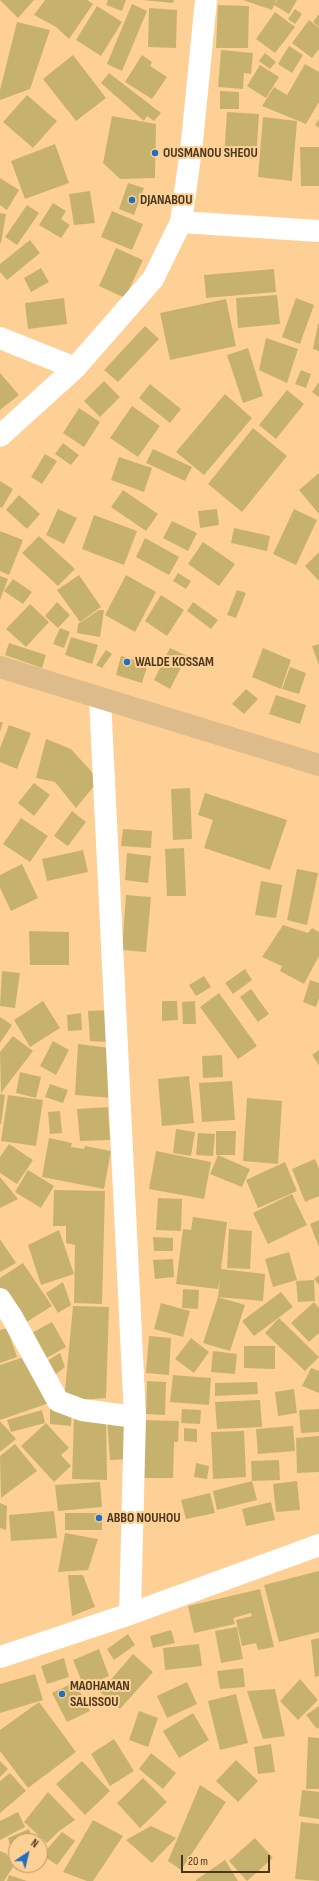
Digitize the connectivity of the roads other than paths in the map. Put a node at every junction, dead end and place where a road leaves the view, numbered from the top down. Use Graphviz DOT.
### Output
graph roads {
  1 [pos="206,0"];
  2 [pos="181,222"];
  3 [pos="319,231"];
  4 [pos="0,338"];
  5 [pos="75,368"];
  6 [pos="0,436"];
  7 [pos="0,667"];
  8 [pos="100,699"];
  9 [pos="319,765"];
  10 [pos="0,1299"];
  11 [pos="135,1417"];
  12 [pos="319,1545"];
  13 [pos="130,1614"];
  14 [pos="0,1657"];
  1 -- 2 [label="street"];
  2 -- 3 [label="street"];
  2 -- 5 [label="street"];
  4 -- 5 [label="street"];
  5 -- 6 [label="street"];
  7 -- 8 [label="main road"];
  8 -- 9 [label="main road"];
  8 -- 11 [label="street"];
  10 -- 11 [label="street"];
  11 -- 13 [label="street"];
  12 -- 13 [label="street"];
  13 -- 14 [label="street"];
}
